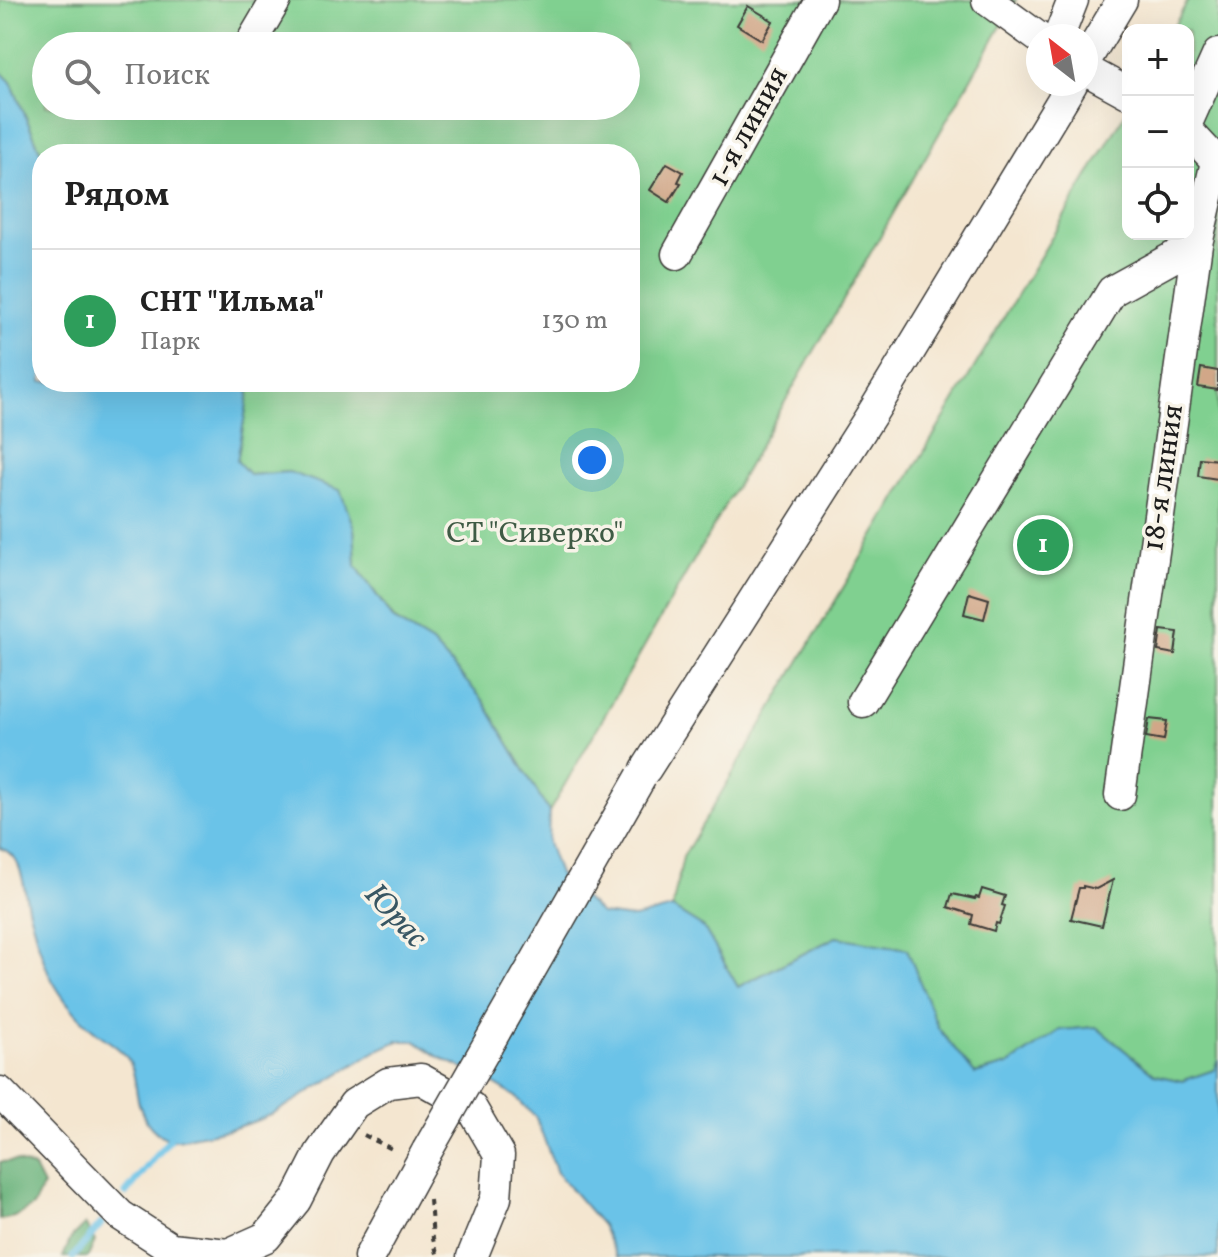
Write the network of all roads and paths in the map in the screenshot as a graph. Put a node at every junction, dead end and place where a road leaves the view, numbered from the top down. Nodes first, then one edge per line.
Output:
1 (276, 0) edge
2 (820, 0) edge
3 (987, 0) edge
4 (1073, 0) edge
5 (1122, 0) edge
6 (1064, 24) edge
7 (1026, 28) edge
8 (257, 32) edge
9 (1098, 40) edge
10 (1218, 54) edge
11 (1098, 77) edge
12 (1122, 90) edge
13 (1065, 96) edge
14 (1194, 108) edge
15 (1194, 138) edge
16 (1217, 163) edge
17 (1197, 244) junction
18 (677, 254) dead end
19 (863, 702) dead end
20 (1120, 795) dead end
21 (0, 1092) edge
22 (364, 1135) dead end
23 (417, 1154) junction
24 (369, 1257) edge
25 (472, 1257) edge

1 - 8 street
2 - 18 street, 1-я линия
3 - 7 street
4 - 6 street
5 - 9 street
10 - 14 street
11 - 12 street
13 - 23 street, bridge
15 - 16 street
16 - 17 street, 18-я линия
17 - 19 street
17 - 20 street, 18-я линия
21 - 25 street
22 - 23 path
23 - 24 street

